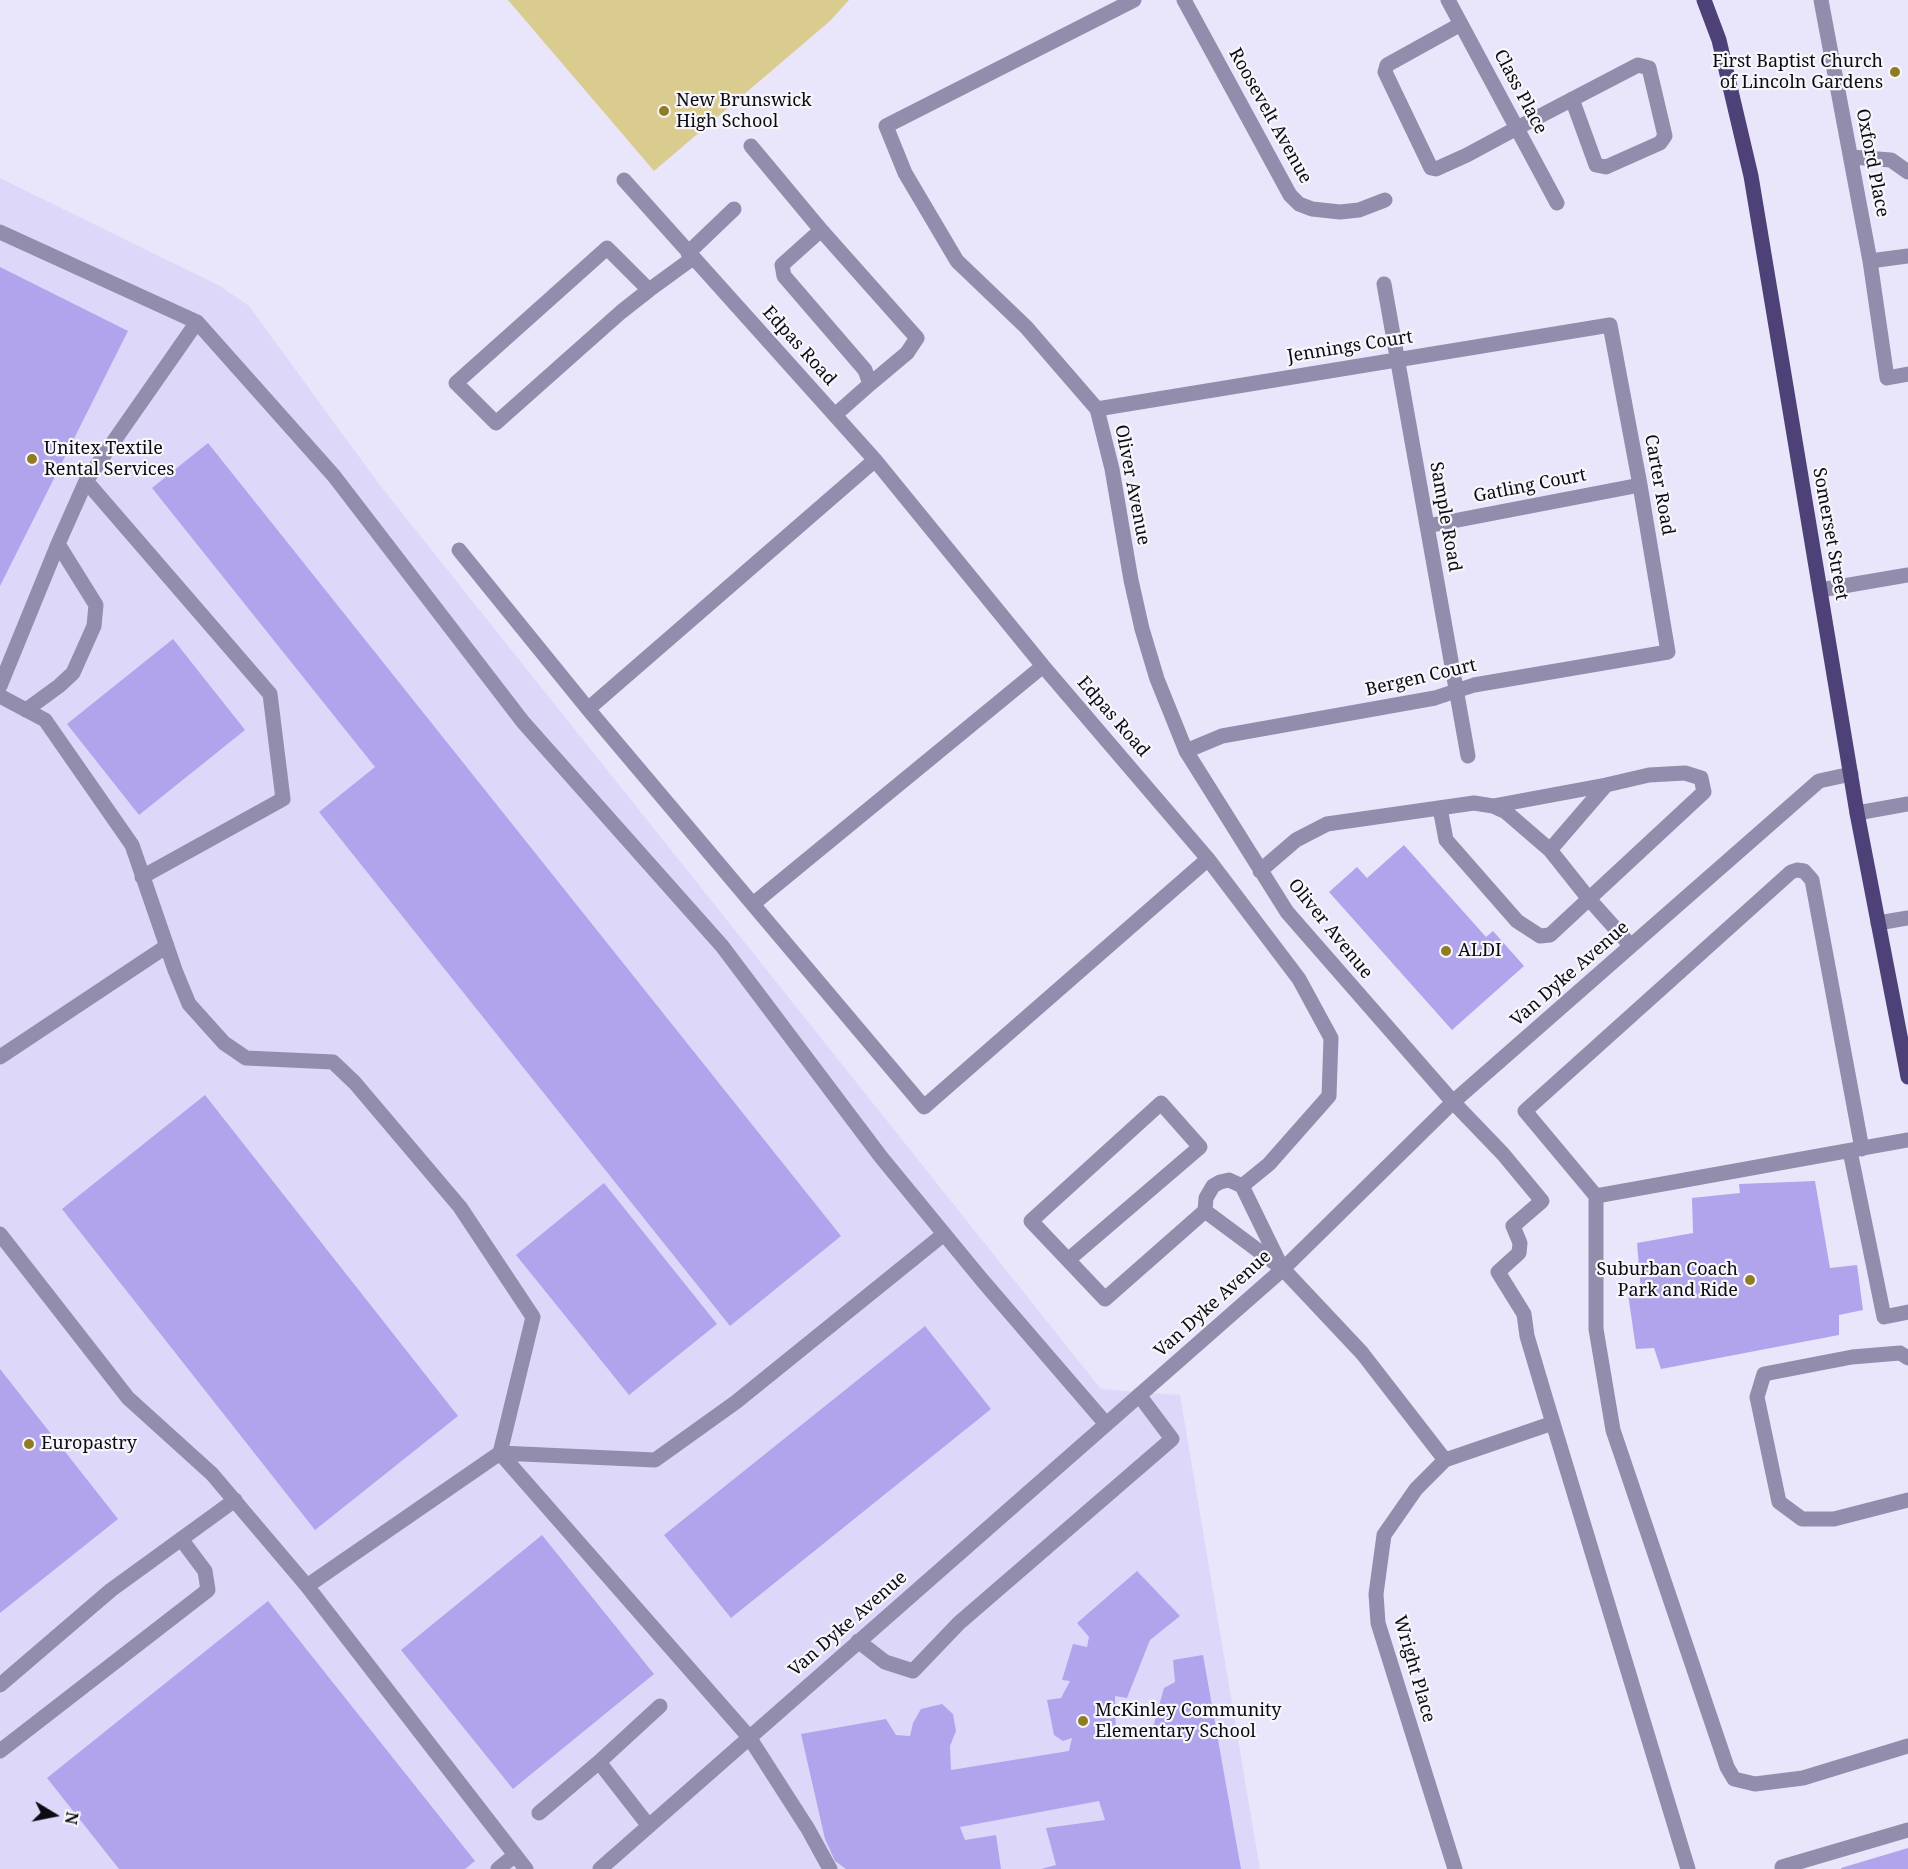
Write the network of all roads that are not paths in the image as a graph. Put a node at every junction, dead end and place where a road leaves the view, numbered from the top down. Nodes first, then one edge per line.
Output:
1 (1134, 0) edge
2 (1184, 0) edge
3 (1448, 0) edge
4 (1704, 0) edge
5 (1821, 0) edge
6 (1461, 24) junction
7 (1572, 99) junction
8 (1517, 128) junction
9 (751, 146) dead end
10 (1851, 157) junction
11 (1908, 172) edge
12 (624, 180) dead end
13 (1385, 200) dead end
14 (1557, 203) dead end
15 (734, 209) dead end
16 (821, 230) junction
17 (0, 232) edge
18 (690, 255) junction
19 (1908, 256) edge
20 (1870, 261) junction
21 (1384, 284) dead end
22 (649, 290) junction
23 (197, 322) junction
24 (1610, 325) joint
25 (1398, 358) junction
26 (1908, 374) edge
27 (870, 384) junction
28 (1097, 409) junction
29 (835, 415) junction
30 (875, 460) junction
31 (86, 481) junction
32 (1640, 485) junction
33 (1427, 526) junction
34 (58, 544) junction
35 (459, 550) dead end
36 (1908, 574) edge
37 (1820, 590) junction
38 (1668, 652) joint
39 (1043, 666) junction
40 (0, 686) edge
41 (1456, 690) junction
42 (0, 696) edge
43 (26, 710) junction
44 (588, 710) junction
45 (1186, 751) junction
46 (1468, 756) dead end
47 (1851, 774) junction
48 (1606, 785) junction
49 (1908, 804) edge
50 (1493, 806) junction
51 (1440, 808) junction
52 (1857, 813) junction
53 (1550, 850) junction
54 (1208, 860) junction
55 (1260, 871) junction
56 (142, 877) junction
57 (1589, 899) junction
58 (753, 904) junction
59 (1908, 918) edge
60 (1878, 923) junction
61 (167, 946) junction
62 (1631, 946) junction
63 (1904, 1031) edge
64 (0, 1057) edge
65 (1908, 1077) edge
66 (1453, 1102) junction
67 (1908, 1140) edge
68 (1856, 1150) junction
69 (1242, 1186) junction
70 (1596, 1196) junction
71 (1205, 1211) junction
72 (0, 1234) edge
73 (944, 1234) junction
74 (1068, 1260) junction
75 (1283, 1269) junction
76 (1908, 1312) edge
77 (1908, 1358) edge
78 (1139, 1395) junction
79 (1553, 1423) junction
80 (1106, 1425) junction
81 (501, 1453) junction
82 (1445, 1460) junction
83 (235, 1500) junction
84 (1908, 1500) edge
85 (181, 1539) junction
86 (307, 1586) junction
87 (858, 1641) junction
88 (0, 1684) edge
89 (660, 1706) dead end
90 (749, 1737) junction
91 (1908, 1746) edge
92 (0, 1751) edge
93 (599, 1762) junction
94 (539, 1813) dead end
95 (648, 1825) junction
96 (1908, 1830) edge
97 (515, 1855) junction
98 (606, 1867) edge
99 (1782, 1867) dead end
100 (498, 1869) edge
101 (526, 1869) edge
102 (830, 1869) edge
103 (1455, 1869) edge
104 (1688, 1869) edge

1 - 28 street, Oliver Avenue
2 - 13 street, Roosevelt Avenue
3 - 6 street, Class Place
4 - 37 main road, Somerset Street
5 - 10 street, Oxford Place
6 - 8 street, Class Place
6 - 8 street
7 - 7 street
7 - 8 street
8 - 14 street, Class Place
9 - 16 street
10 - 11 street
10 - 20 street, Oxford Place
12 - 18 street, Edpas Road
15 - 18 street
16 - 27 street
16 - 27 street
17 - 23 street
18 - 22 street
18 - 29 street, Edpas Road
19 - 20 street
20 - 26 street, Oxford Place
21 - 25 street, Sample Road
22 - 22 street
23 - 31 street
23 - 73 street
24 - 25 street, Jennings Court
24 - 32 street, Carter Road
25 - 28 street, Jennings Court
25 - 33 street, Sample Road
27 - 29 street
28 - 45 street, Oliver Avenue
29 - 30 street, Edpas Road
30 - 39 street, Edpas Road
30 - 44 street
31 - 34 street
31 - 56 street
32 - 33 street, Gatling Court
32 - 38 street, Carter Road
33 - 41 street, Sample Road
34 - 40 street
34 - 43 street
35 - 44 street
36 - 37 street
37 - 47 main road, Somerset Street
38 - 41 street, Bergen Court
39 - 54 street, Edpas Road
39 - 58 street
41 - 45 street, Bergen Court
41 - 46 street, Sample Road
42 - 43 street
43 - 56 street
44 - 58 street
45 - 55 street, Oliver Avenue
47 - 52 main road, Somerset Street
47 - 62 street, Van Dyke Avenue
48 - 50 street
48 - 53 street
48 - 57 street
49 - 52 street
50 - 51 street
50 - 53 street
51 - 55 street
51 - 57 street
52 - 60 main road, Somerset Street
53 - 57 street
54 - 58 street
54 - 69 street, Edpas Road
55 - 66 street, Oliver Avenue
56 - 61 street
57 - 62 street
59 - 60 street
60 - 63 main road, Somerset Street
61 - 64 street
61 - 81 street
62 - 66 street, Van Dyke Avenue
63 - 65 main road, Somerset Street
66 - 75 street, Van Dyke Avenue
66 - 79 street, Oliver Avenue
67 - 68 street
68 - 70 street
68 - 70 street
68 - 76 street
69 - 71 street
69 - 75 street
70 - 91 street
71 - 74 street
71 - 75 street
72 - 83 street
73 - 80 street
73 - 81 street
74 - 74 street
75 - 78 street, Van Dyke Avenue
75 - 82 street
77 - 84 street
78 - 80 street, Van Dyke Avenue
78 - 87 street
79 - 82 street, Wright Place
79 - 104 street
80 - 87 street, Van Dyke Avenue
81 - 86 street
81 - 90 street
82 - 103 street, Wright Place
83 - 85 street
83 - 86 street
85 - 88 street
85 - 92 street
86 - 97 street
87 - 90 street, Van Dyke Avenue
89 - 93 street
90 - 95 street, Van Dyke Avenue
90 - 102 street
93 - 94 street
93 - 95 street
95 - 98 street, Van Dyke Avenue
96 - 99 street
97 - 100 street
97 - 101 street

